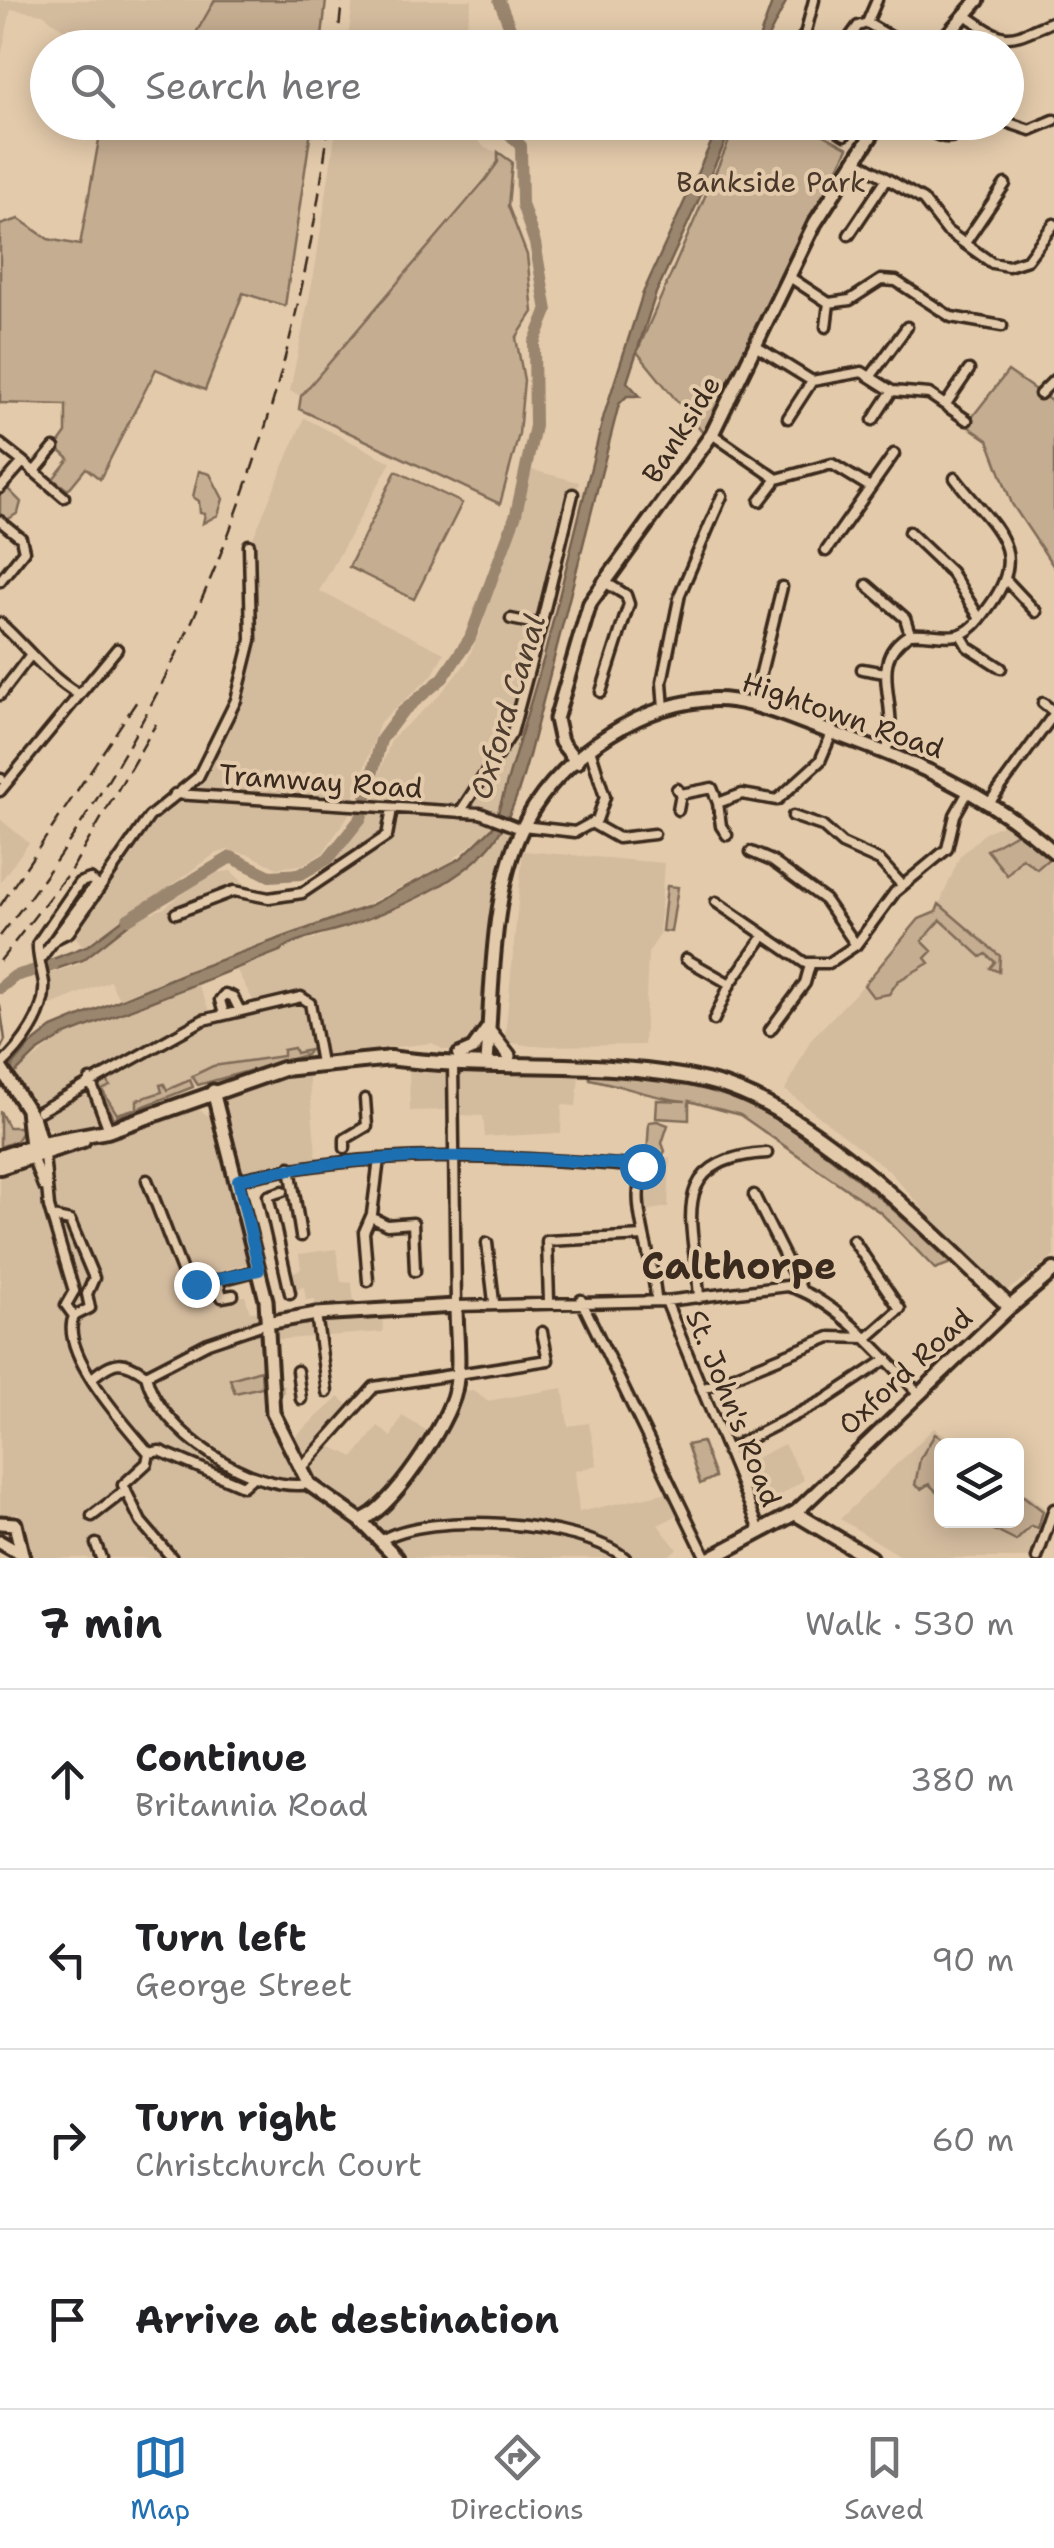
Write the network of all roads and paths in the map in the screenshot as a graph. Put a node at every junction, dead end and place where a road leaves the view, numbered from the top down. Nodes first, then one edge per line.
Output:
1 (814, 0) edge
2 (878, 0) edge
3 (978, 0) edge
4 (964, 14) junction
5 (1054, 20) edge
6 (865, 23) junction
7 (806, 30) edge
8 (859, 30) edge
9 (878, 30) edge
10 (951, 30) edge
11 (987, 30) edge
12 (1024, 35) edge
13 (1054, 120) edge
14 (1024, 128) edge
15 (868, 140) edge
16 (855, 160) junction
17 (886, 180) junction
18 (1006, 184) dead end
19 (1054, 224) edge
20 (849, 235) dead end
21 (964, 243) junction
22 (788, 276) junction
23 (830, 303) junction
24 (826, 326) dead end
25 (1002, 326) dead end
26 (907, 327) dead end
27 (756, 347) junction
28 (969, 370) dead end
29 (871, 376) junction
30 (1054, 380) edge
31 (812, 382) junction
32 (892, 391) junction
33 (1040, 394) dead end
34 (946, 404) junction
35 (788, 418) dead end
36 (873, 420) dead end
37 (968, 420) dead end
38 (712, 434) junction
39 (0, 444) edge
40 (54, 448) dead end
41 (894, 454) dead end
42 (23, 462) junction
43 (34, 472) junction
44 (955, 478) dead end
45 (777, 479) junction
46 (870, 487) junction
47 (0, 488) edge
48 (573, 494) dead end
49 (722, 496) dead end
50 (64, 497) dead end
51 (760, 501) dead end
52 (0, 521) edge
53 (909, 532) dead end
54 (249, 545) dead end
55 (826, 552) dead end
56 (1011, 564) junction
57 (1024, 564) dead end
58 (1006, 580) junction
59 (0, 581) edge
60 (603, 581) junction
61 (867, 586) dead end
62 (782, 587) dead end
63 (1036, 612) dead end
64 (511, 619) dead end
65 (980, 619) junction
66 (0, 623) edge
67 (541, 626) junction
68 (910, 634) junction
69 (960, 635) junction
70 (118, 648) dead end
71 (30, 657) junction
72 (862, 668) dead end
73 (1001, 668) dead end
74 (885, 673) junction
75 (601, 692) dead end
76 (78, 694) junction
77 (0, 695) edge
78 (1044, 704) dead end
79 (753, 705) junction
80 (664, 710) junction
81 (1054, 713) edge
82 (832, 733) junction
83 (590, 749) junction
84 (886, 752) junction
85 (576, 762) junction
86 (969, 790) junction
87 (0, 791) edge
88 (174, 794) junction
89 (990, 802) junction
90 (718, 803) junction
91 (392, 809) junction
92 (678, 810) dead end
93 (460, 812) junction
94 (797, 821) dead end
95 (593, 824) junction
96 (522, 828) junction
97 (654, 834) dead end
98 (727, 835) dead end
99 (751, 852) dead end
100 (1054, 852) edge
101 (902, 885) junction
102 (723, 902) dead end
103 (176, 913) dead end
104 (764, 936) junction
105 (53, 940) junction
106 (856, 946) junction
107 (40, 959) junction
108 (686, 959) dead end
109 (810, 965) junction
110 (730, 984) junction
111 (240, 1011) junction
112 (224, 1014) junction
113 (714, 1020) dead end
114 (490, 1022) junction
115 (770, 1030) dead end
116 (509, 1056) junction
117 (456, 1059) junction
118 (488, 1060) junction
119 (324, 1062) junction
120 (524, 1062) junction
121 (4, 1072) edge
122 (90, 1080) junction
123 (214, 1091) junction
124 (366, 1099) dead end
125 (33, 1111) junction
126 (102, 1132) junction
127 (753, 1142) dead end
128 (344, 1148) dead end
129 (37, 1151) junction
130 (648, 1154) dead end
131 (0, 1157) edge
132 (379, 1158) junction
133 (454, 1158) junction
134 (642, 1166) junction
135 (0, 1167) edge
136 (290, 1168) junction
137 (148, 1180) dead end
138 (238, 1180) junction
139 (283, 1191) dead end
140 (754, 1202) dead end
141 (52, 1217) junction
142 (371, 1217) junction
143 (278, 1232) junction
144 (644, 1236) junction
145 (535, 1240) dead end
146 (852, 1240) dead end
147 (547, 1241) junction
148 (487, 1243) dead end
149 (259, 1270) junction
150 (415, 1271) dead end
151 (1052, 1276) edge
152 (218, 1280) junction
153 (368, 1281) dead end
154 (800, 1290) junction
155 (74, 1291) junction
156 (88, 1294) junction
157 (290, 1294) dead end
158 (233, 1295) dead end
159 (698, 1298) junction
160 (266, 1300) junction
161 (548, 1300) junction
162 (581, 1300) junction
163 (661, 1300) junction
164 (494, 1302) junction
165 (456, 1306) junction
166 (1010, 1307) junction
167 (316, 1314) junction
168 (74, 1316) junction
169 (298, 1317) junction
170 (267, 1323) junction
171 (542, 1332) dead end
172 (867, 1338) junction
173 (886, 1359) junction
174 (547, 1360) junction
175 (297, 1371) dead end
176 (554, 1372) dead end
177 (146, 1375) junction
178 (457, 1377) junction
179 (92, 1378) junction
180 (298, 1387) junction
181 (286, 1389) tunnel mouth
182 (702, 1389) junction
183 (327, 1392) dead end
184 (918, 1392) junction
185 (301, 1399) dead end
186 (728, 1450) junction
187 (149, 1452) junction
188 (300, 1470) junction
189 (253, 1477) junction
190 (309, 1484) junction
191 (124, 1488) junction
192 (381, 1508) junction
193 (1054, 1509) edge
194 (795, 1513) junction
195 (92, 1516) dead end
196 (360, 1520) junction
197 (0, 1522) edge
198 (762, 1533) junction
199 (378, 1539) junction
200 (6, 1542) edge
201 (96, 1544) dead end
202 (23, 1557) edge
203 (866, 1557) edge
204 (101, 1558) edge
205 (172, 1558) edge
206 (397, 1558) edge
207 (625, 1558) edge
208 (708, 1558) edge
209 (1036, 1558) edge

1 - 7 street
2 - 6 street
3 - 4 street
4 - 10 street
4 - 11 street
5 - 12 street
6 - 8 street
6 - 9 street
13 - 14 street
15 - 16 street, Bankside
16 - 17 street
16 - 22 street, Bankside
17 - 20 street
17 - 21 street
18 - 21 street
19 - 21 street
22 - 23 street
22 - 27 street, Bankside
23 - 24 street
23 - 25 street
26 - 29 street
27 - 31 street
27 - 38 street, Bankside
28 - 34 street
29 - 31 street
29 - 32 street
30 - 33 street
31 - 35 street
32 - 34 street
32 - 36 street
34 - 37 street
38 - 45 street
38 - 60 street, Bankside
39 - 42 street
40 - 43 street
41 - 46 street
42 - 43 street
42 - 47 street
43 - 50 street
44 - 56 street
45 - 46 street
45 - 51 street
46 - 55 street
48 - 67 street
49 - 80 street
52 - 59 street
53 - 65 street
54 - 88 street
56 - 57 street
56 - 58 street
58 - 63 street
58 - 65 street
60 - 75 street
60 - 85 street, Bankside
61 - 68 street
62 - 79 street
64 - 67 street
65 - 69 street
66 - 71 street
67 - 93 street
68 - 69 street
68 - 74 street
69 - 73 street
70 - 76 street
71 - 76 street
71 - 77 street
72 - 74 street
74 - 84 street
76 - 87 street
78 - 81 street
79 - 80 street, Hightown Road
79 - 82 street, Hightown Road
80 - 83 street, Hightown Road
81 - 89 street
82 - 84 street, Hightown Road
82 - 90 street
83 - 85 street, Hightown Road
83 - 95 street
84 - 86 street, Hightown Road
85 - 96 street, Hightown Road
86 - 89 street, Hightown Road
86 - 101 street
88 - 91 street, Tramway Road
88 - 105 street
89 - 100 street, Hightown Road
90 - 92 street
90 - 98 street
91 - 93 street, Tramway Road
91 - 103 street
93 - 96 street, Tramway Road
94 - 101 street
95 - 96 street, Tramway Road
95 - 97 street, Tramway Road
96 - 114 street
99 - 106 street
101 - 106 street
102 - 104 street
104 - 109 street
104 - 110 street
105 - 107 street
105 - 107 street
106 - 109 street
107 - 121 street
108 - 110 street
109 - 115 street
110 - 113 street
111 - 112 street
111 - 112 street
111 - 119 street
112 - 122 street
114 - 116 street
114 - 117 street
114 - 118 street
116 - 118 main road
116 - 120 main road
117 - 118 main road
117 - 119 main road
117 - 133 street
118 - 120 main road
119 - 123 main road
120 - 166 main road
121 - 125 street
122 - 125 street
122 - 126 street
123 - 126 main road
123 - 138 street
124 - 128 street
125 - 129 street
126 - 129 main road
127 - 159 street
129 - 131 main road
129 - 135 main road
129 - 141 street
130 - 134 street
132 - 133 street
132 - 136 street
132 - 142 street
133 - 134 street
133 - 165 street
134 - 144 street, St. John's Road
136 - 138 street
136 - 143 street
137 - 152 street
138 - 149 street
139 - 143 street
140 - 154 street
141 - 155 street
141 - 156 street
142 - 150 street
142 - 153 street
143 - 157 street
144 - 147 street
144 - 163 street, St. John's Road
145 - 147 street
146 - 172 street
147 - 161 street
148 - 164 street
149 - 152 street
149 - 160 street
151 - 166 main road, Oxford Road
152 - 158 street
154 - 159 street
154 - 172 street
155 - 156 street
155 - 168 street
156 - 168 street
159 - 163 street
160 - 169 street
160 - 170 street
161 - 162 street
161 - 164 street
162 - 163 street
162 - 208 street
163 - 182 street, St. John's Road
164 - 165 street
165 - 167 street
165 - 178 street
166 - 184 street, Oxford Road
167 - 169 street
167 - 183 street
168 - 179 street
169 - 170 street
170 - 177 street
170 - 188 street
171 - 174 street
172 - 173 street
172 - 182 street
173 - 184 street
173 - 186 street
174 - 176 street
174 - 178 street
175 - 180 street
177 - 179 street
177 - 189 street
178 - 188 street
178 - 192 street
179 - 187 street
180 - 181 street
180 - 185 street
182 - 186 street, St. John's Road
184 - 194 street, Oxford Road
186 - 198 street, St. John's Road
187 - 189 street
187 - 191 street
188 - 190 street
189 - 190 street
190 - 196 street
191 - 195 street
191 - 205 street
192 - 196 street
192 - 199 street
193 - 209 street
194 - 198 main road
194 - 203 main road
196 - 199 street
197 - 200 street
198 - 208 main road
199 - 206 street
199 - 207 street
200 - 202 street
201 - 204 street

